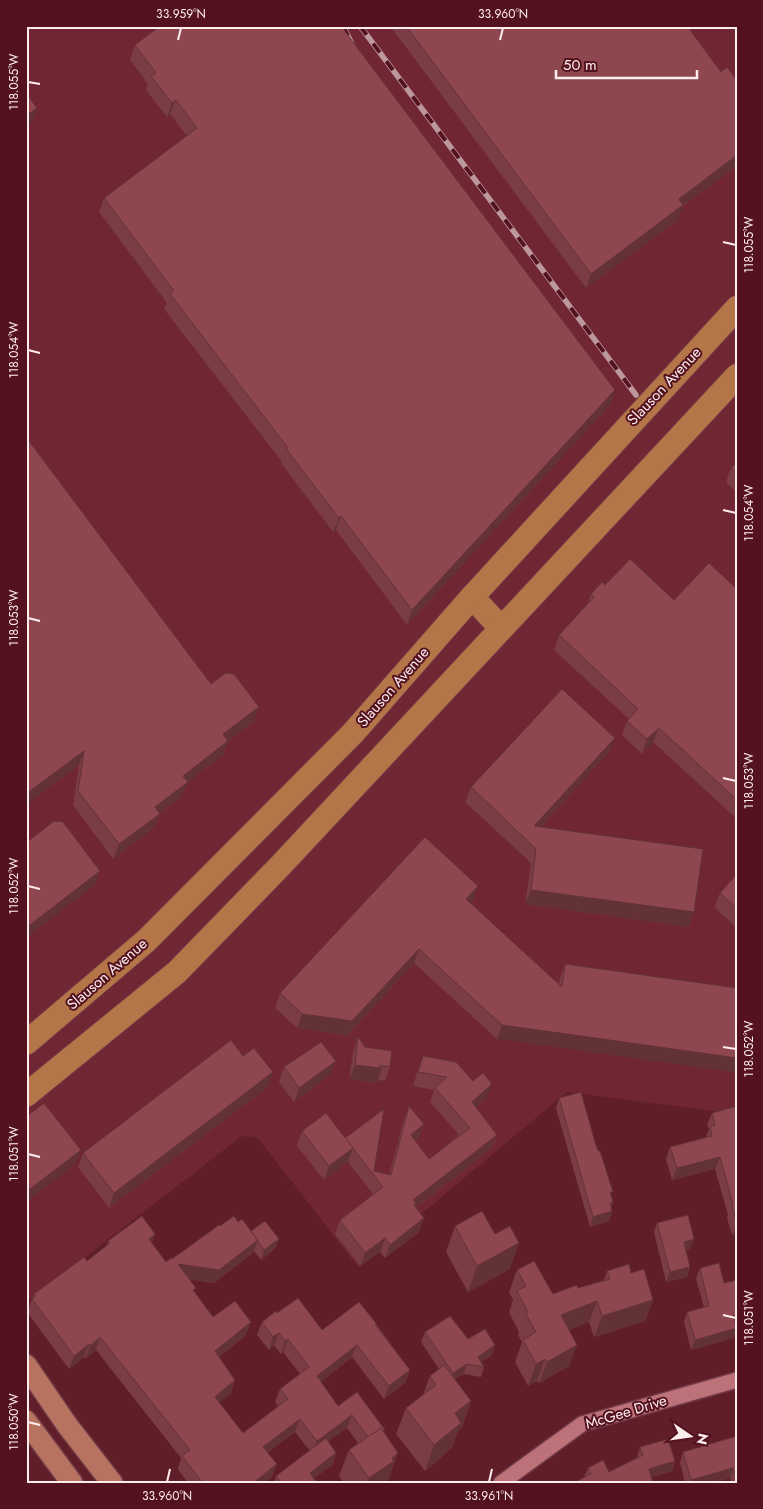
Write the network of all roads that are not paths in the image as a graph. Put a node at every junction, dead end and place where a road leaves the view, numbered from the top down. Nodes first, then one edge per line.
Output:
1 (737, 308) edge
2 (737, 376) edge
3 (472, 597) junction
4 (501, 628) junction
5 (353, 733) junction
6 (376, 764) junction
7 (26, 1043) edge
8 (26, 1095) edge
9 (26, 1365) edge
10 (737, 1380) edge
11 (26, 1421) edge
12 (72, 1483) edge
13 (112, 1483) edge
14 (501, 1483) edge

1 - 3 main road, Slauson Avenue
2 - 4 main road
3 - 4 main road
3 - 5 main road, Slauson Avenue
4 - 6 main road
5 - 6 main road
5 - 7 main road, Slauson Avenue
6 - 8 main road
9 - 13 main road
10 - 14 street, McGee Drive
11 - 12 main road

